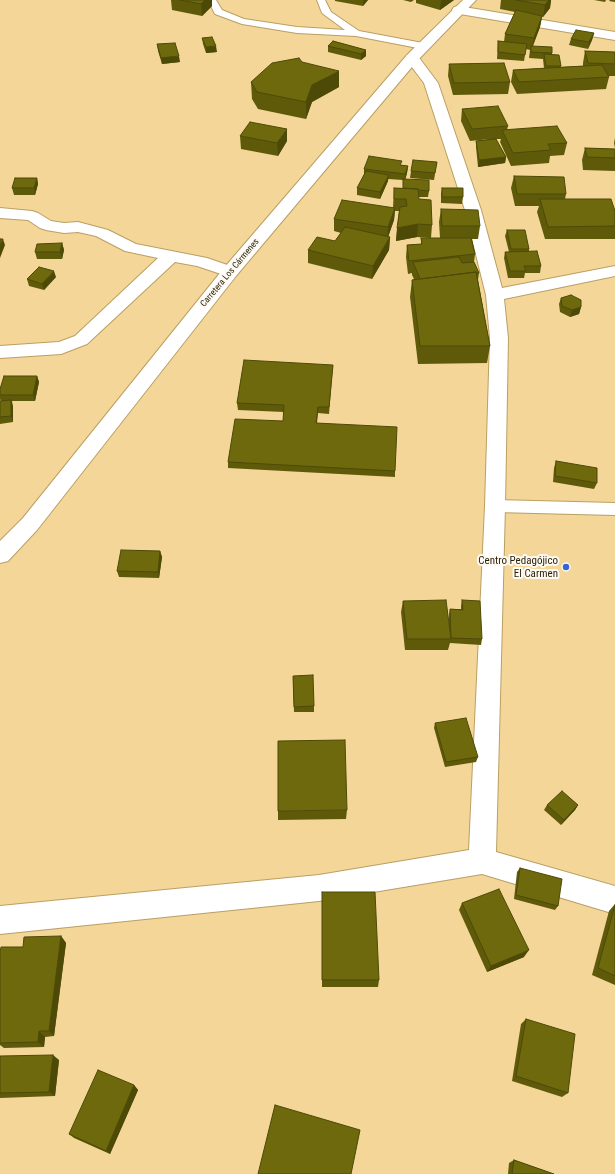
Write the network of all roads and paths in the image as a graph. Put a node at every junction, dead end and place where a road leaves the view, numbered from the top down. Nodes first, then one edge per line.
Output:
1 (212, 0) edge
2 (321, 0) edge
3 (464, 5) edge
4 (356, 33) junction
5 (615, 36) edge
6 (417, 52) junction
7 (0, 213) edge
8 (170, 257) junction
9 (615, 271) edge
10 (230, 272) junction
11 (495, 295) junction
12 (0, 352) edge
13 (495, 506) junction
14 (615, 510) edge
15 (0, 554) edge
16 (482, 861) junction
17 (615, 900) edge
18 (0, 920) edge

1 - 4 lane
2 - 4 lane
3 - 5 street
3 - 6 street, Carretera Los Cármenes
4 - 6 lane
6 - 10 street, Carretera Los Cármenes
6 - 11 street
7 - 8 street
8 - 10 street
8 - 12 street
9 - 11 street
10 - 15 street, Carretera Los Cármenes
11 - 13 street
13 - 14 lane
13 - 16 street
16 - 17 street
16 - 18 street

